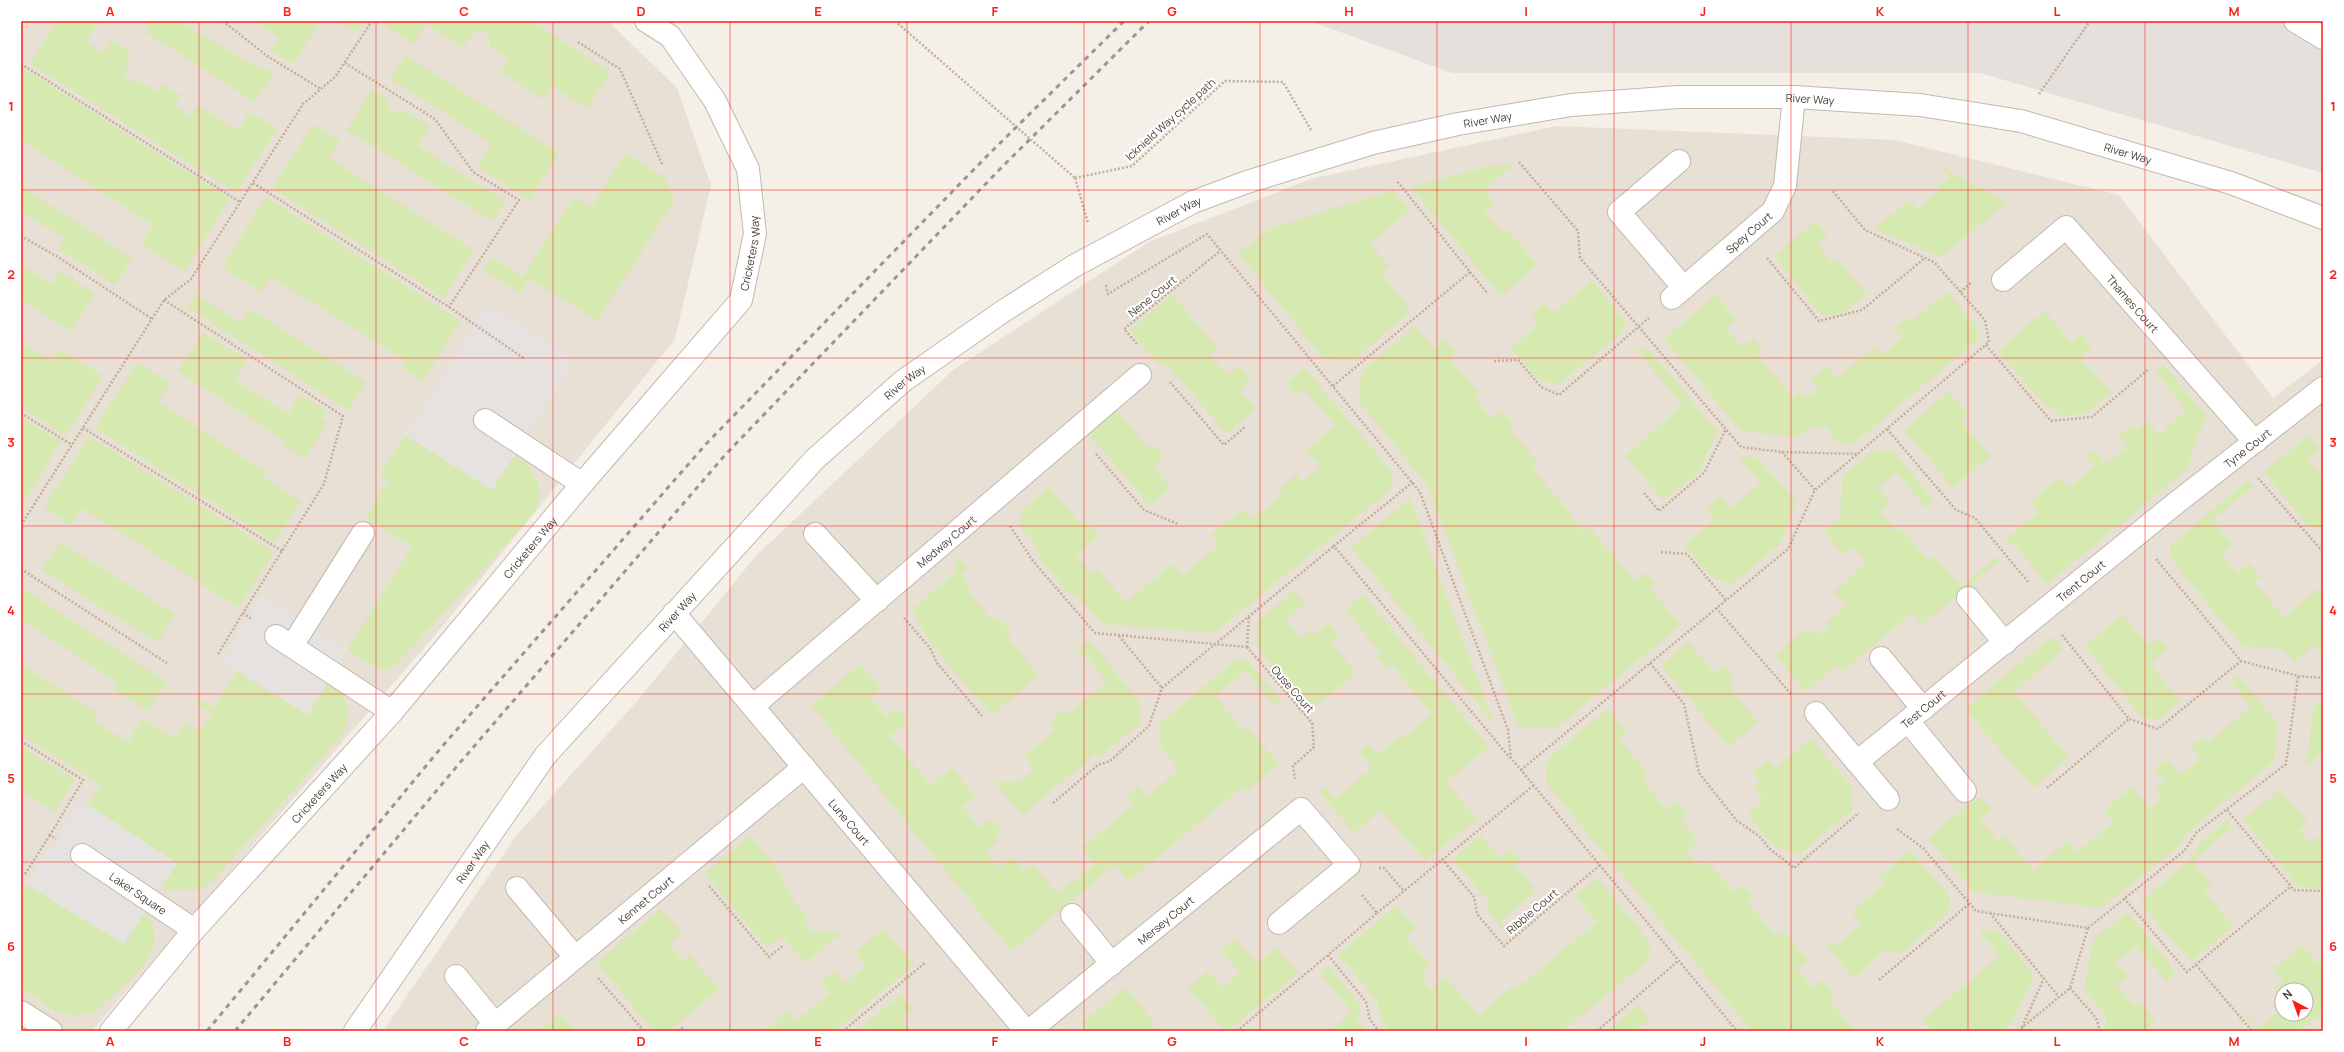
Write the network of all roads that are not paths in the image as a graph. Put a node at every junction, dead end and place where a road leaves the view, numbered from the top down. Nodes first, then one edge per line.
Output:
1 (646, 21) edge
2 (2295, 21) edge
3 (2323, 38) edge
4 (1794, 97) junction
5 (1679, 160) dead end
6 (2323, 218) edge
7 (2003, 280) dead end
8 (1140, 375) road end
9 (2323, 388) edge
10 (485, 420) dead end
11 (2247, 448) junction
12 (582, 484) junction
13 (2171, 507) joint
14 (363, 533) dead end
15 (815, 534) dead end
16 (881, 598) junction
17 (1968, 598) dead end
18 (674, 613) junction
19 (1998, 649) junction
20 (1881, 658) dead end
21 (753, 706) junction
22 (392, 712) junction
23 (1816, 713) road end
24 (1916, 715) junction
25 (1857, 762) junction
26 (804, 767) junction
27 (1966, 791) dead end
28 (1886, 796) road end
29 (82, 855) road end
30 (517, 888) dead end
31 (1072, 915) dead end
32 (1279, 923) dead end
33 (194, 930) junction
34 (577, 956) junction
35 (1112, 964) junction
36 (456, 976) dead end
37 (21, 1012) edge
38 (491, 1028) edge
39 (51, 1031) edge
40 (111, 1031) edge
41 (356, 1031) edge
42 (1026, 1031) edge
43 (1029, 1031) edge

1 - 12 street, Cricketers Way
2 - 3 street
4 - 5 street, Spey Court
4 - 6 street, River Way
4 - 18 street, River Way
7 - 11 street, Thames Court
8 - 16 street, Medway Court
9 - 11 street, Tyne Court
10 - 12 street
11 - 13 street, Tyne Court
12 - 22 street, Cricketers Way
13 - 19 street, Trent Court
14 - 22 street
15 - 16 street
16 - 21 street, Medway Court
17 - 19 street
18 - 21 street, Lune Court
18 - 41 street, River Way
19 - 24 street, Test Court
20 - 24 street
21 - 26 street, Lune Court
22 - 33 street, Cricketers Way
23 - 25 street
24 - 25 street, Test Court
24 - 27 street
25 - 28 street
26 - 34 street, Kennet Court
26 - 42 street, Lune Court
29 - 33 street, Laker Square
30 - 34 street
31 - 35 street
32 - 35 street, Mersey Court
33 - 40 street, Cricketers Way
34 - 38 street, Kennet Court
35 - 43 street, Mersey Court
36 - 38 street
37 - 39 street

